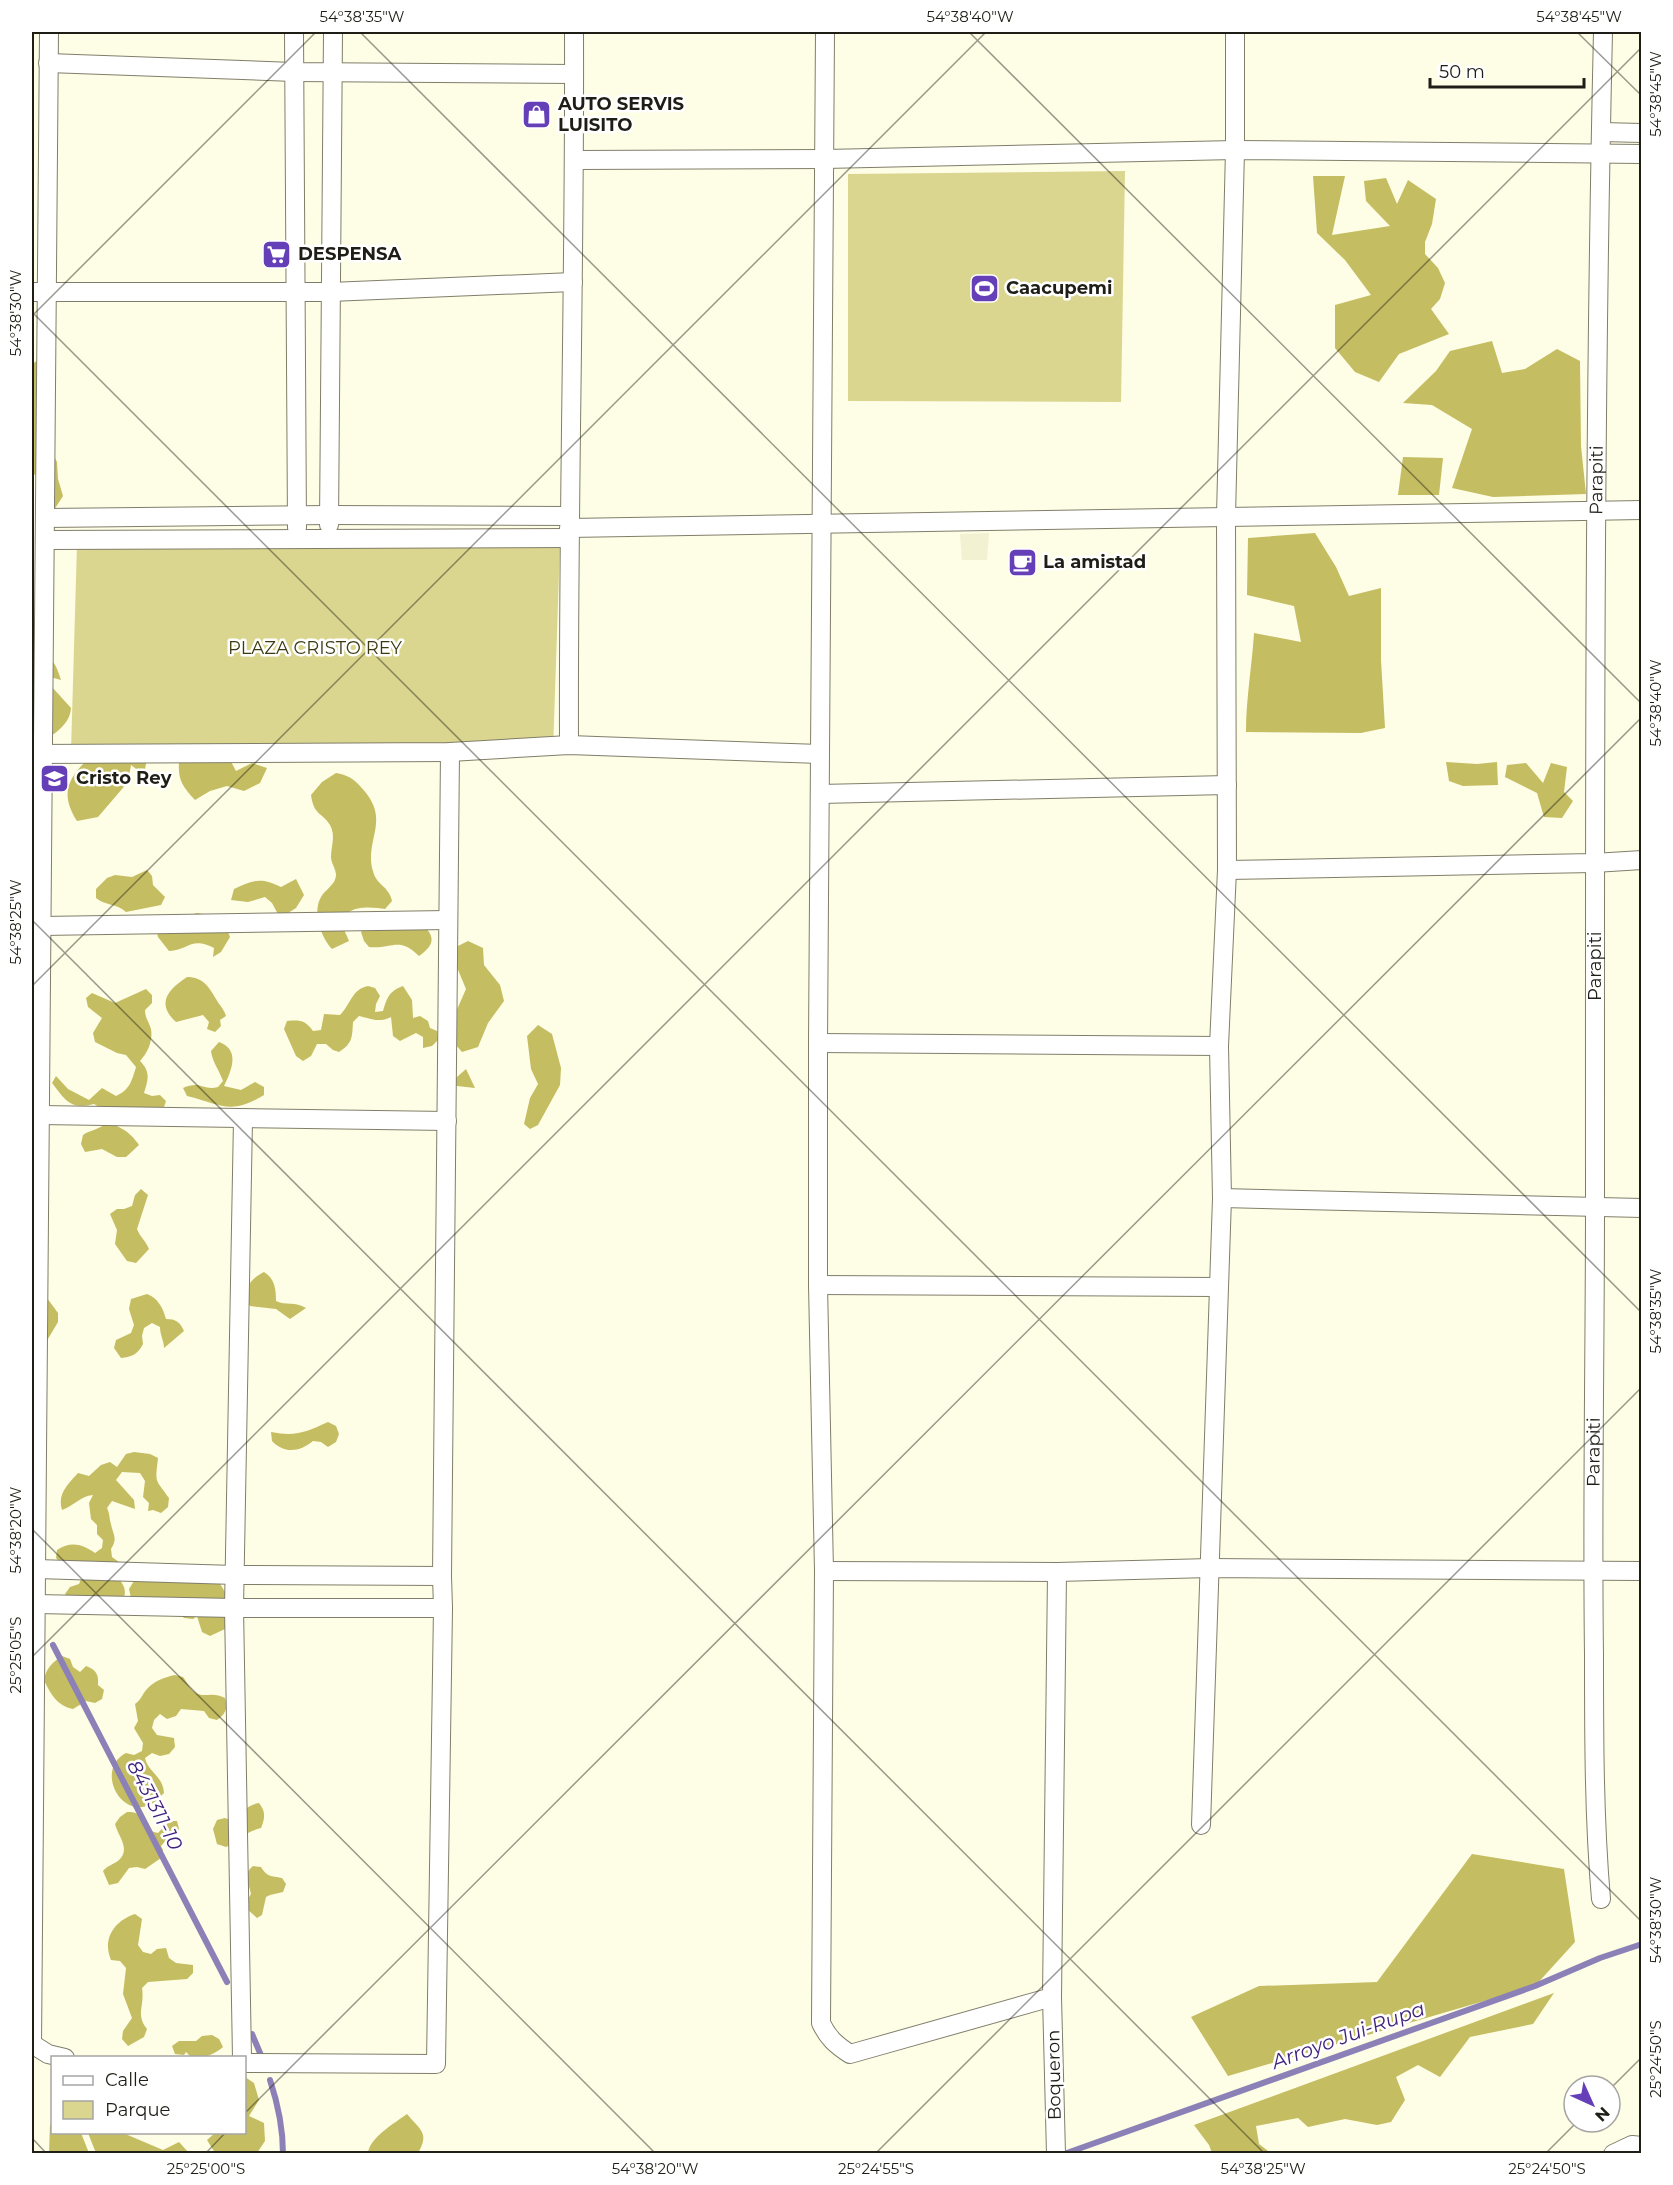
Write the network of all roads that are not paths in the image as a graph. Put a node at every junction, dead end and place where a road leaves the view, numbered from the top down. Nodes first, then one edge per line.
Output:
1 (49, 32) edge
2 (294, 32) edge
3 (333, 32) edge
4 (574, 32) edge
5 (825, 32) edge
6 (1235, 32) edge
7 (1603, 32) edge
8 (48, 63) junction
9 (294, 72) junction
10 (333, 72) junction
11 (574, 74) junction
12 (1601, 132) junction
13 (1641, 133) edge
14 (1235, 150) junction
15 (1601, 154) junction
16 (1641, 154) edge
17 (825, 159) junction
18 (575, 160) junction
19 (573, 282) junction
20 (39, 292) edge
21 (296, 292) junction
22 (330, 292) junction
23 (1641, 510) edge
24 (1596, 511) junction
25 (329, 515) junction
26 (297, 516) junction
27 (1226, 516) junction
28 (45, 518) junction
29 (822, 523) junction
30 (569, 527) junction
31 (297, 539) junction
32 (328, 539) junction
33 (45, 540) junction
34 (569, 745) junction
35 (450, 752) junction
36 (37, 754) edge
37 (820, 754) junction
38 (1227, 785) junction
39 (820, 794) junction
40 (1641, 860) edge
41 (1594, 863) junction
42 (1227, 870) junction
43 (448, 920) junction
44 (41, 926) junction
45 (818, 1043) junction
46 (1219, 1046) junction
47 (40, 1115) junction
48 (243, 1119) junction
49 (447, 1121) junction
50 (1222, 1198) junction
51 (1595, 1207) junction
52 (1641, 1208) edge
53 (818, 1285) junction
54 (1218, 1287) junction
55 (34, 1483) edge
56 (1209, 1568) junction
57 (36, 1569) junction
58 (824, 1571) junction
59 (1593, 1571) junction
60 (1641, 1571) edge
61 (1057, 1572) junction
62 (235, 1575) junction
63 (442, 1576) junction
64 (36, 1604) junction
65 (234, 1608) junction
66 (443, 1608) junction
67 (1201, 1825) dead end
68 (33, 1858) edge
69 (1600, 1899) dead end
70 (1052, 1997) junction
71 (32, 2045) edge
72 (56, 2056) edge
73 (242, 2056) edge
74 (246, 2063) edge
75 (1055, 2145) edge
76 (1641, 2146) edge
77 (1614, 2154) edge

1 - 8 street
2 - 9 street
3 - 10 street
4 - 11 street
5 - 17 street
6 - 14 street
7 - 12 street, Parapiti
8 - 9 street
8 - 20 street
9 - 10 street
9 - 21 street
10 - 11 street
10 - 22 street
11 - 18 street
12 - 13 street
12 - 15 street, Parapiti
14 - 15 street
14 - 17 street
14 - 27 street
15 - 16 street
15 - 24 street, Parapiti
17 - 18 street
17 - 29 street
18 - 19 street
19 - 22 street
19 - 30 street
20 - 21 street
20 - 28 street
21 - 22 street
21 - 26 street
22 - 25 street
23 - 24 street
24 - 27 street
24 - 41 street, Parapiti
25 - 26 street
25 - 30 street
25 - 32 street
26 - 28 street
26 - 31 street
27 - 29 street
27 - 38 street
28 - 33 street
29 - 30 street
29 - 37 street
30 - 32 street
30 - 34 street
31 - 32 street
31 - 33 street
33 - 36 street
34 - 35 street
34 - 37 street
35 - 36 street
35 - 43 street
36 - 44 street
37 - 39 street
38 - 39 street
38 - 42 street
39 - 45 street
40 - 41 street
41 - 42 street
41 - 51 street, Parapiti
42 - 46 street
43 - 44 street
43 - 49 street
44 - 47 street
45 - 46 street
45 - 53 street
46 - 50 street
47 - 48 street
47 - 55 street
48 - 49 street
48 - 62 street
49 - 63 street
50 - 51 street
50 - 54 street
51 - 52 street
51 - 59 street, Parapiti
53 - 54 street
53 - 58 street
54 - 56 street
55 - 57 street
56 - 59 street
56 - 61 street
56 - 67 street
57 - 62 street
57 - 64 street
58 - 61 street
58 - 70 street
59 - 60 street
59 - 69 street, Parapiti
61 - 70 street, Boqueron
62 - 63 street
62 - 65 street
63 - 66 street
64 - 65 street
64 - 68 street
65 - 66 street
65 - 73 street
66 - 74 street
68 - 71 street
70 - 75 street, Boqueron
71 - 72 street
76 - 77 street

